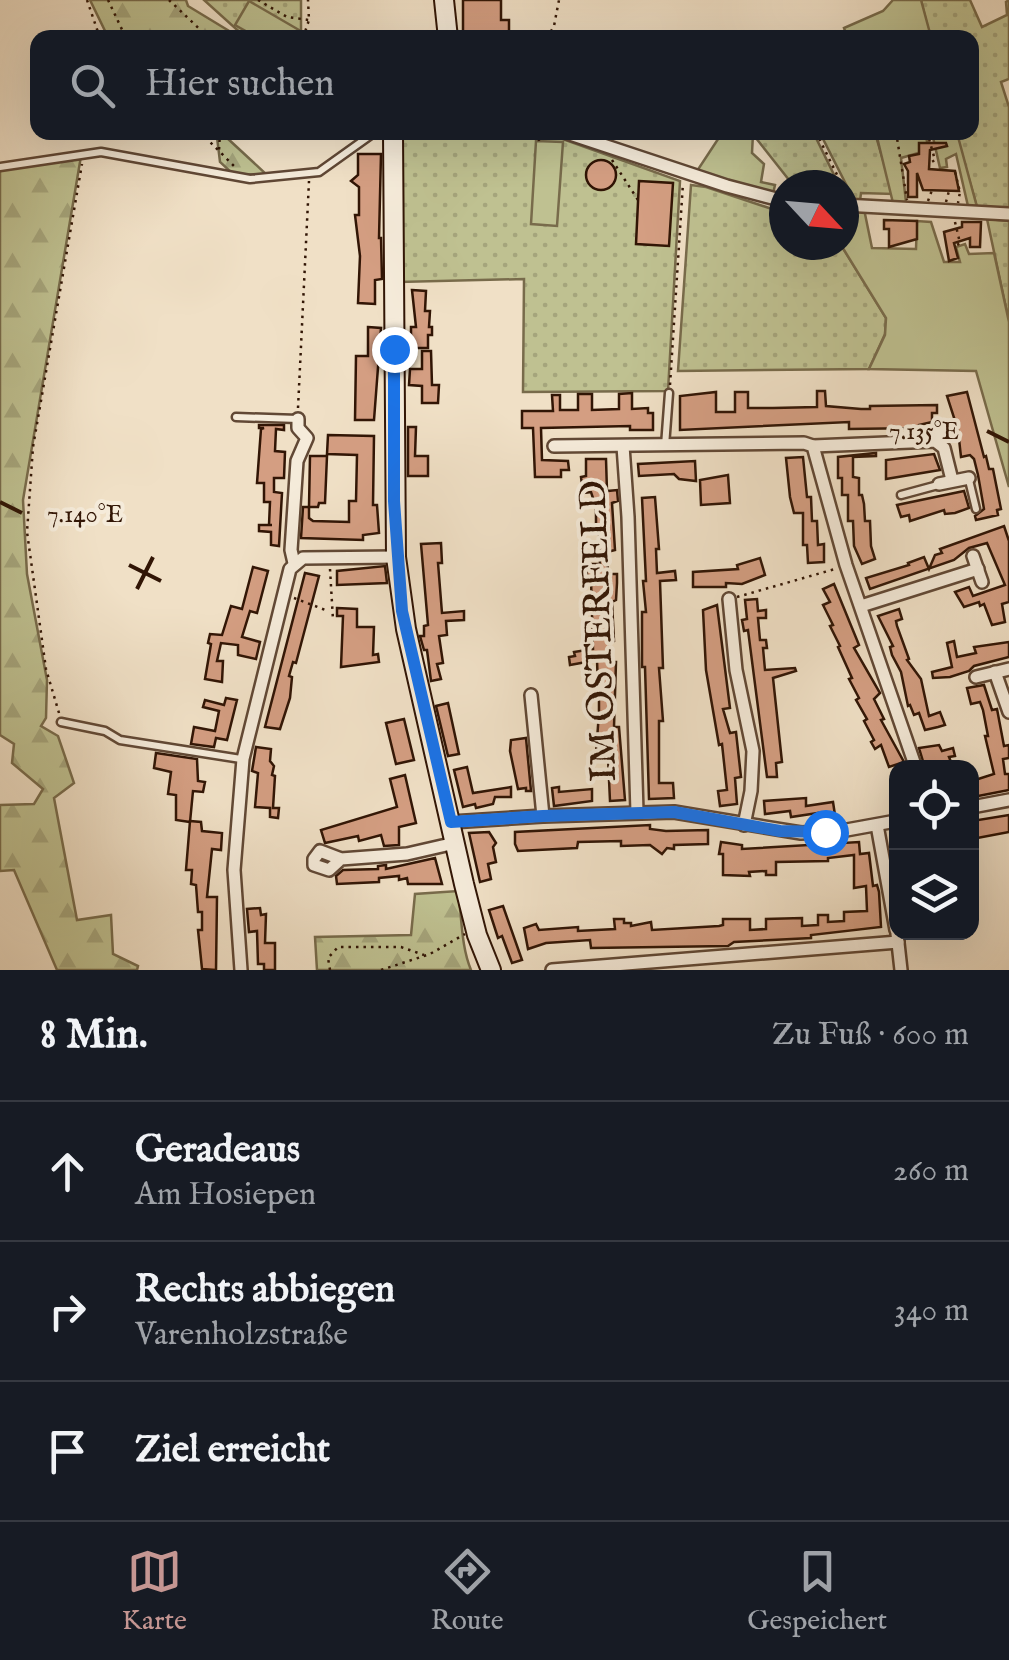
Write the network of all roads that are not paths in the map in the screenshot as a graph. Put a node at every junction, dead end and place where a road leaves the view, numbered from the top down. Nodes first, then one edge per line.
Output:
1 (444, 0) edge
2 (447, 30) edge
3 (364, 140) edge
4 (393, 140) edge
5 (587, 140) edge
6 (0, 166) edge
7 (769, 197) edge
8 (859, 205) edge
9 (1009, 214) edge
10 (669, 393) road end
11 (236, 417) dead end
12 (298, 419) joint
13 (940, 427) dead end
14 (938, 442) junction
15 (554, 446) dead end
16 (622, 446) junction
17 (665, 446) junction
18 (814, 446) junction
19 (968, 478) joint
20 (952, 480) junction
21 (939, 484) joint
22 (901, 495) dead end
23 (976, 509) dead end
24 (396, 557) junction
25 (294, 563) junction
26 (978, 569) dead end
27 (729, 599) road end
28 (861, 606) junction
29 (1009, 669) edge
30 (995, 672) junction
31 (976, 677) dead end
32 (531, 695) dead end
33 (1009, 712) edge
34 (61, 722) road end
35 (242, 759) junction
36 (913, 760) edge
37 (1009, 800) edge
38 (979, 806) edge
39 (638, 812) junction
40 (543, 816) junction
41 (451, 822) junction
42 (889, 823) edge
43 (744, 825) junction
44 (877, 825) junction
45 (455, 842) junction
46 (341, 859) dead end
47 (889, 891) edge
48 (889, 936) edge
49 (898, 940) edge
50 (706, 964) edge
51 (241, 970) edge
52 (491, 970) edge
53 (552, 970) edge
54 (901, 970) edge

1 - 2 street
3 - 6 lane
4 - 24 street
5 - 7 street
8 - 9 street
10 - 17 lane
11 - 12 lane
12 - 25 street
13 - 14 street
14 - 18 street
14 - 20 street
15 - 16 street
16 - 17 street
16 - 39 street, IM OSTERFELD
17 - 18 street
18 - 28 street
19 - 20 street
19 - 23 lane
20 - 21 street
21 - 22 lane
24 - 25 street
24 - 41 street
25 - 35 street
26 - 28 street
27 - 43 street
28 - 36 street
29 - 30 street
30 - 31 street
30 - 33 street
32 - 40 street
34 - 35 lane
35 - 51 street
37 - 38 street
39 - 40 street
39 - 43 street
40 - 41 street
41 - 45 street
42 - 44 street
43 - 44 street
44 - 47 street
45 - 46 street
45 - 52 street
48 - 50 street
49 - 54 street
50 - 53 street

